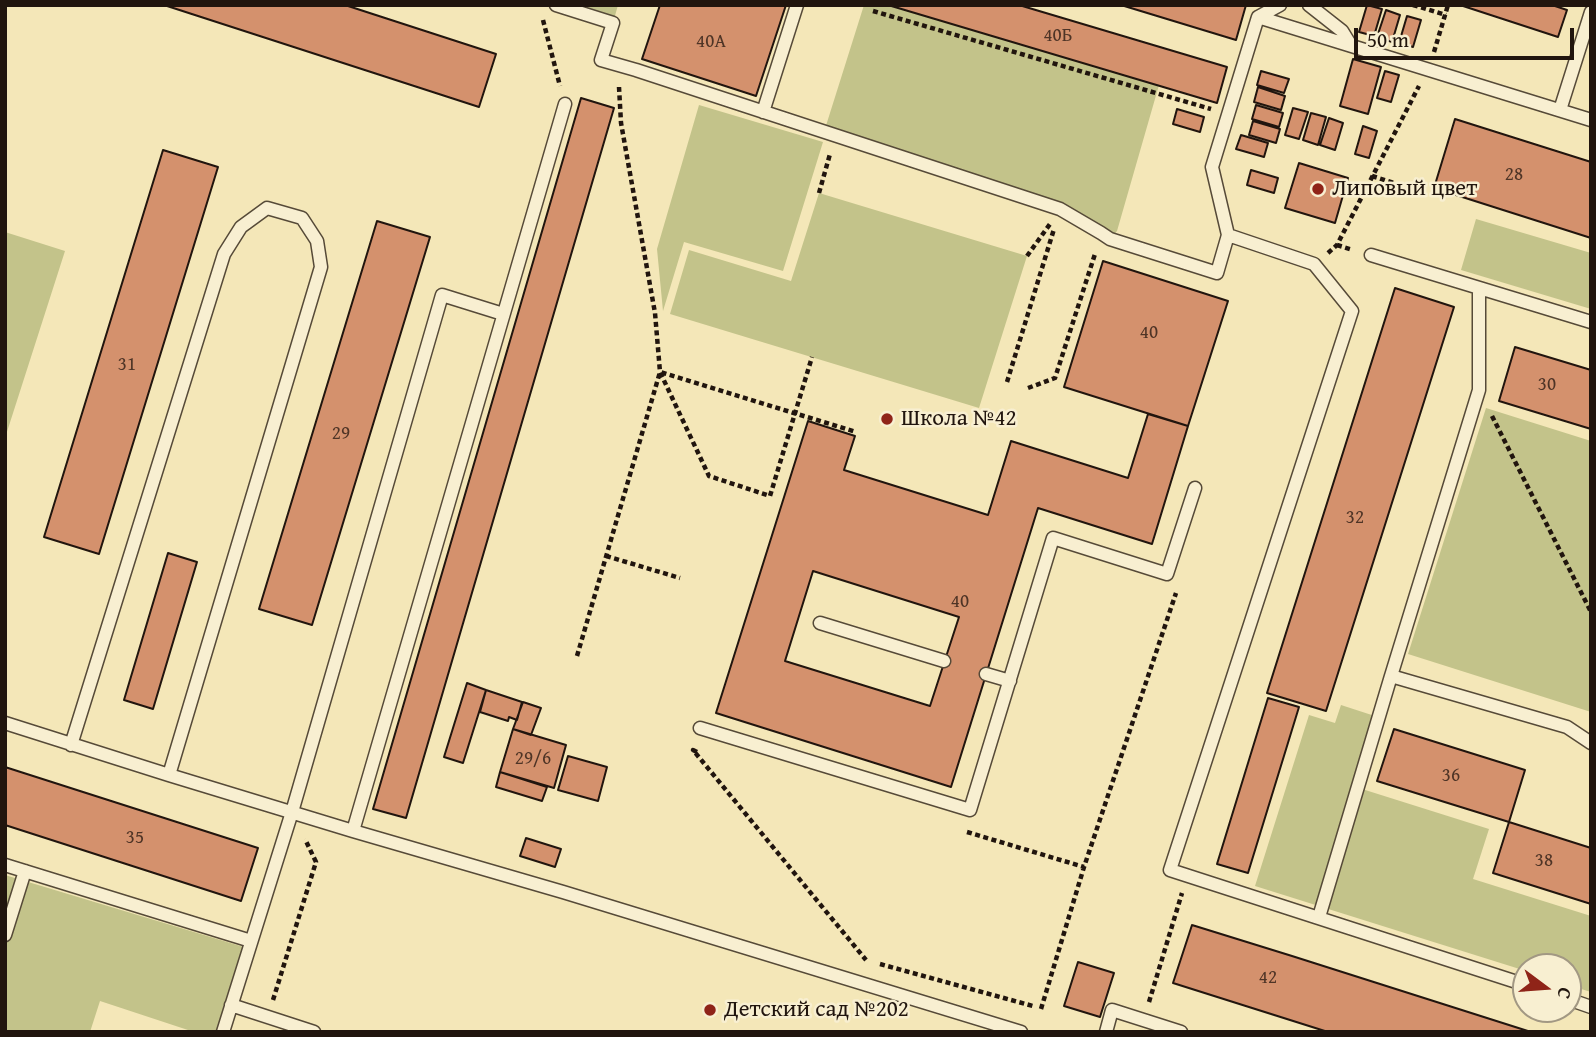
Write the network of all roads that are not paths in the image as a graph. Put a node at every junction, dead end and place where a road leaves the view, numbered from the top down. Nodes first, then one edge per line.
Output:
1 (556, 5) edge
2 (797, 5) edge
3 (1280, 5) edge
4 (1309, 5) edge
5 (1591, 12) edge
6 (1258, 17) junction
7 (1350, 44) junction
8 (565, 104) road end
9 (1560, 110) junction
10 (763, 112) junction
11 (1591, 120) edge
12 (1228, 234) junction
13 (1371, 255) dead end
14 (1479, 289) junction
15 (503, 314) junction
16 (1591, 322) edge
17 (1195, 488) dead end
18 (820, 623) dead end
19 (944, 661) dead end
20 (986, 674) dead end
21 (1391, 676) junction
22 (1010, 681) junction
23 (5, 723) edge
24 (700, 728) dead end
25 (1591, 743) edge
26 (71, 745) junction
27 (169, 775) junction
28 (292, 812) junction
29 (353, 831) junction
30 (5, 865) edge
31 (25, 871) junction
32 (1319, 917) junction
33 (5, 935) edge
34 (251, 941) junction
35 (1512, 980) edge
36 (231, 1005) junction
37 (223, 1032) edge
38 (314, 1032) edge
39 (1021, 1032) edge
40 (1106, 1032) edge
41 (1181, 1032) edge

1 - 10 lane
2 - 10 lane
3 - 6 lane
4 - 7 lane
5 - 9 lane
6 - 7 lane
6 - 12 lane
7 - 9 lane
8 - 15 lane
9 - 11 lane
10 - 12 lane
12 - 32 lane
13 - 14 lane
14 - 16 lane
14 - 21 lane
15 - 28 lane
15 - 29 lane
17 - 22 lane
18 - 19 lane
20 - 22 lane
21 - 25 lane
21 - 32 lane
22 - 24 lane
23 - 26 lane
26 - 27 lane
26 - 27 lane
27 - 28 lane
28 - 29 lane
28 - 34 lane
29 - 39 lane
30 - 31 lane
31 - 33 lane
31 - 34 lane
32 - 35 lane
34 - 36 lane
36 - 37 lane
36 - 38 lane
40 - 41 lane

